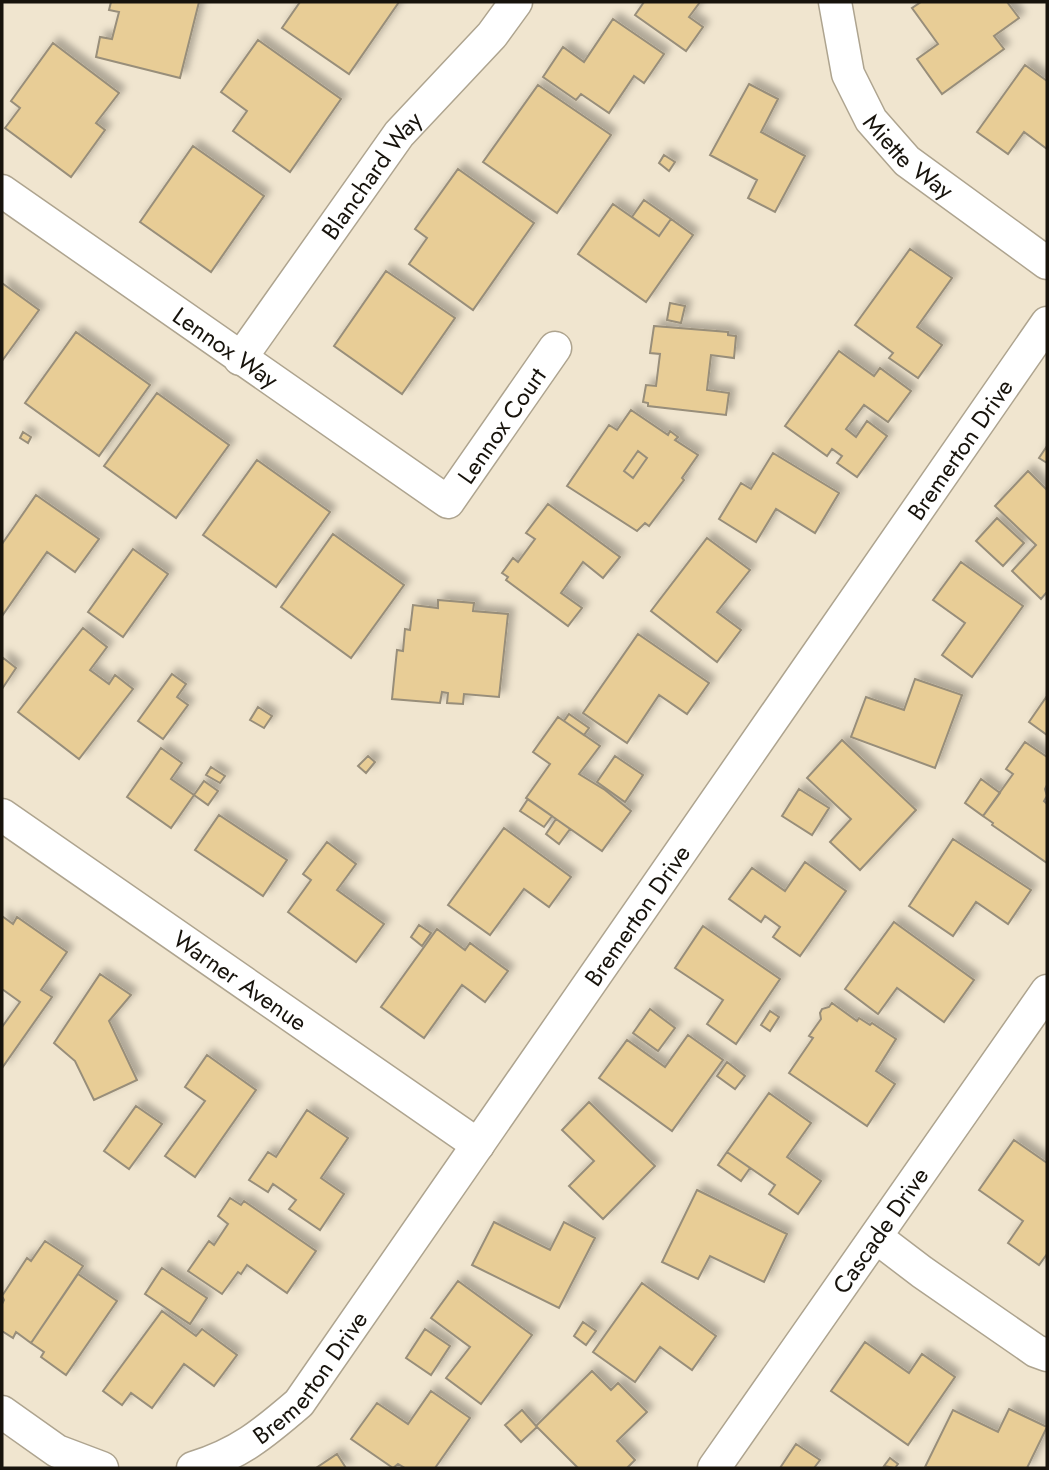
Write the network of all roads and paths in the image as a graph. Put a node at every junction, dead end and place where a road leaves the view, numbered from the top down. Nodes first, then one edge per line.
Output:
1 (516, 2) edge
2 (835, 2) edge
3 (2, 191) edge
4 (1047, 263) edge
5 (1047, 323) edge
6 (555, 348) dead end
7 (240, 359) junction
8 (448, 502) joint
9 (2, 815) edge
10 (1047, 991) edge
11 (478, 1145) junction
12 (876, 1237) junction
13 (1047, 1355) edge
14 (2, 1412) edge
15 (102, 1468) edge
16 (193, 1468) edge
17 (714, 1468) edge

1 - 7 street, Blanchard Way
2 - 4 street, Miette Way
3 - 7 street, Lennox Way
5 - 11 street, Bremerton Drive
6 - 8 street, Lennox Court
7 - 8 street, Lennox Way
9 - 11 street, Warner Avenue
10 - 12 street, Cascade Drive
11 - 16 street, Bremerton Drive
12 - 13 street
12 - 17 street, Cascade Drive
14 - 15 street

